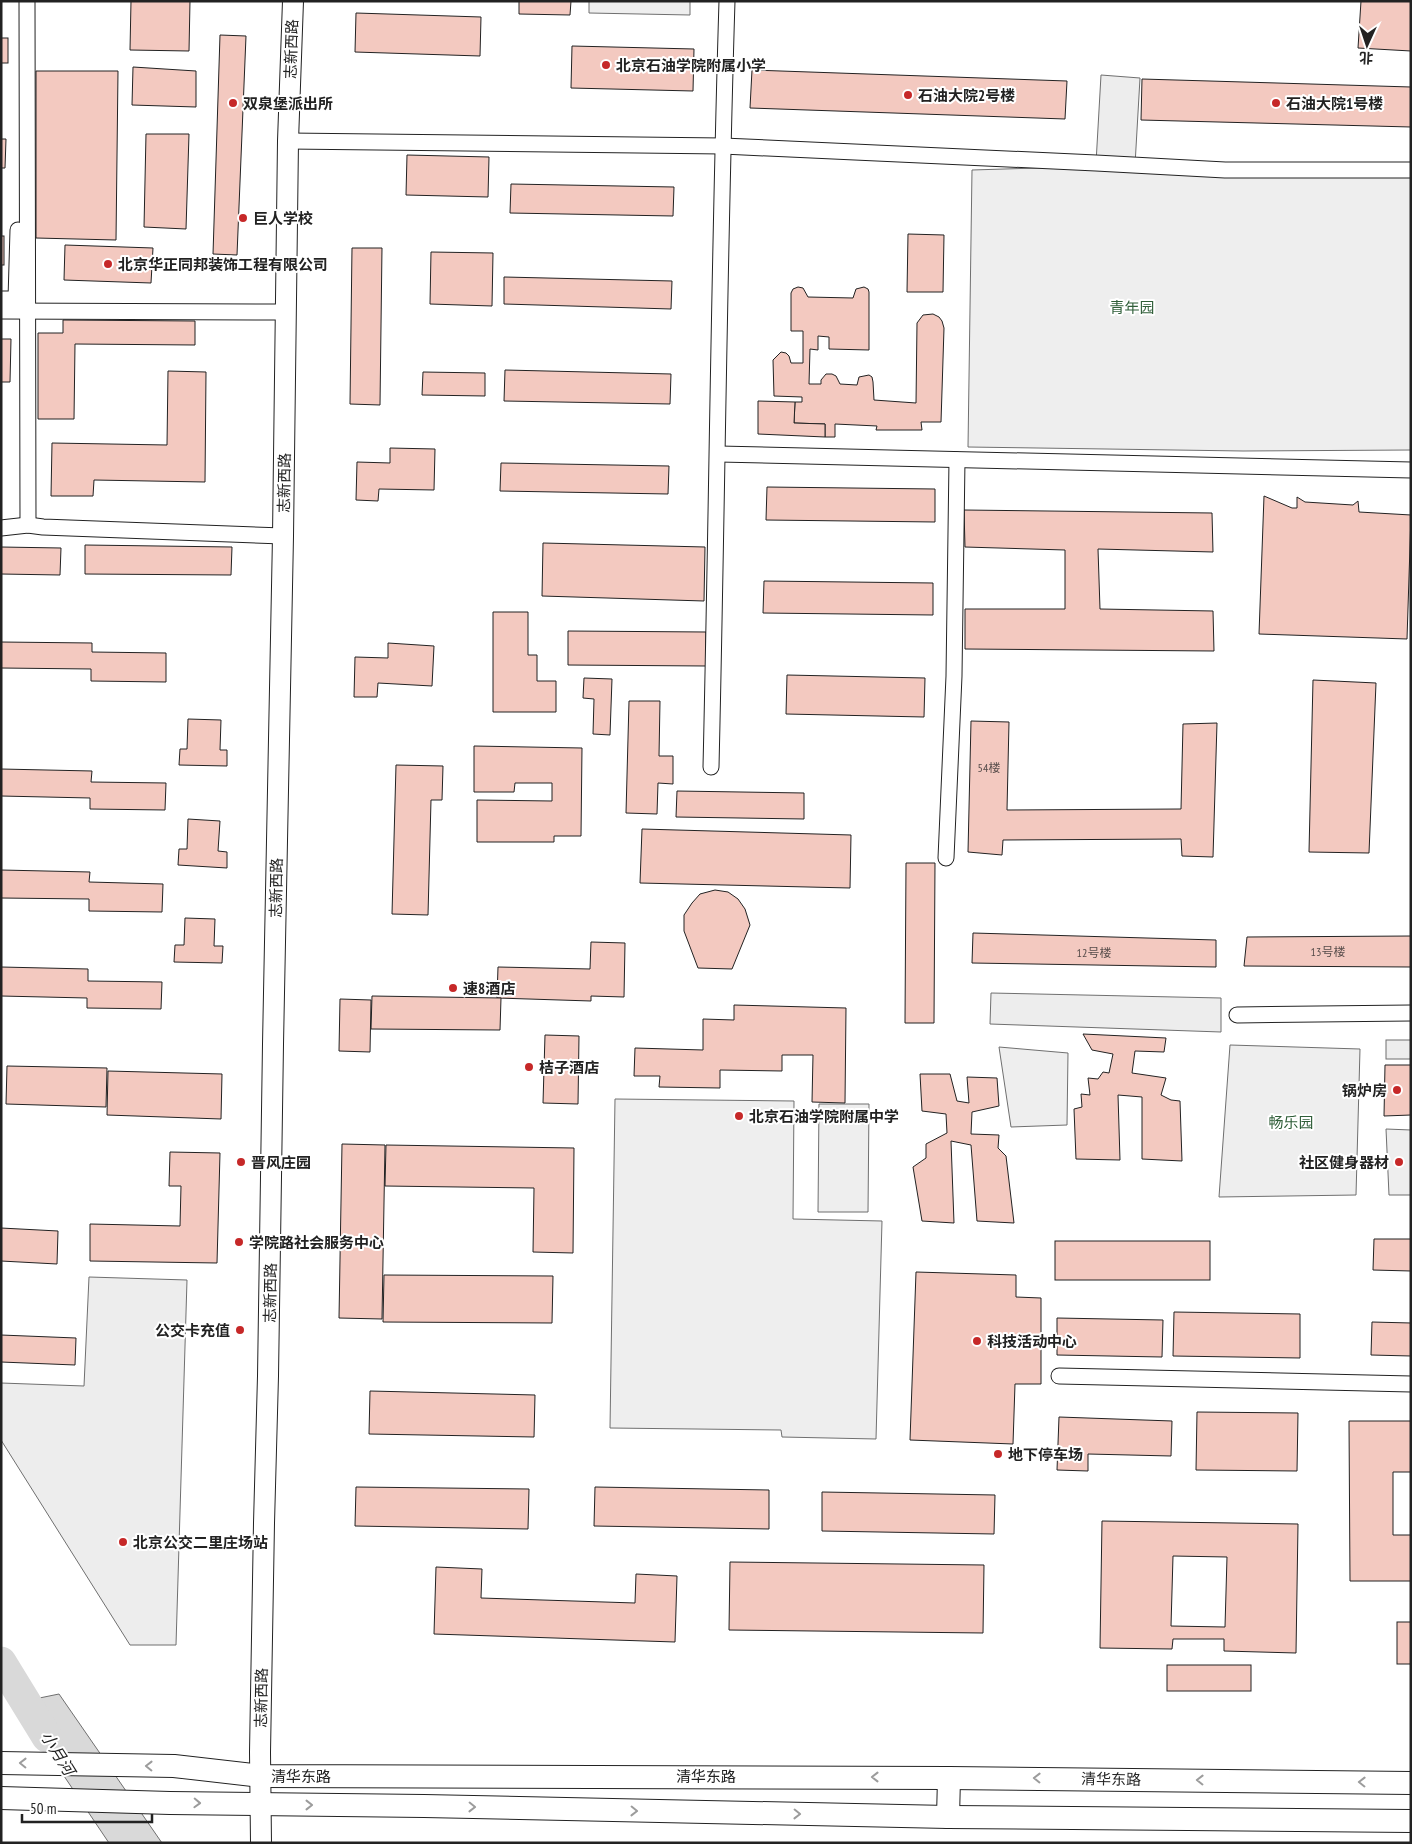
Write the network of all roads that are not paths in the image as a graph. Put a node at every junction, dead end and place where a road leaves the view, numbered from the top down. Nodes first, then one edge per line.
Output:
1 (26, 1) edge
2 (293, 1) edge
3 (727, 1) edge
4 (288, 141) junction
5 (723, 146) junction
6 (1411, 170) edge
7 (1, 298) edge
8 (1, 311) edge
9 (28, 311) junction
10 (286, 312) junction
11 (718, 454) junction
12 (957, 460) junction
13 (1411, 470) edge
14 (28, 525) junction
15 (1, 528) edge
16 (283, 536) junction
17 (712, 767) dead end
18 (946, 858) dead end
19 (1411, 1013) edge
20 (1237, 1015) dead end
21 (1060, 1376) dead end
22 (1411, 1384) edge
23 (1, 1763) edge
24 (261, 1776) junction
25 (949, 1778) junction
26 (1411, 1783) edge
27 (1, 1798) edge
28 (261, 1805) junction
29 (948, 1817) junction
30 (1411, 1821) edge
31 (261, 1843) edge

1 - 7 street
1 - 9 street
2 - 4 street, 志新西路
3 - 5 street
4 - 5 street
4 - 10 street, 志新西路
5 - 6 street
5 - 11 street
8 - 9 street
9 - 10 street
9 - 14 street
10 - 16 street, 志新西路
11 - 12 street
11 - 17 street
12 - 13 street
12 - 18 street
14 - 15 street
14 - 16 street
16 - 24 street, 志新西路
19 - 20 street
21 - 22 street
24 -> 23 main road, 清华东路
25 -> 24 main road, 清华东路
24 - 28 street, 志新西路
26 -> 25 main road, 清华东路
25 - 29 main road
27 -> 28 main road, 清华东路
28 -> 29 main road, 清华东路
28 - 31 street, 志新西路
29 - 30 main road, 清华东路

